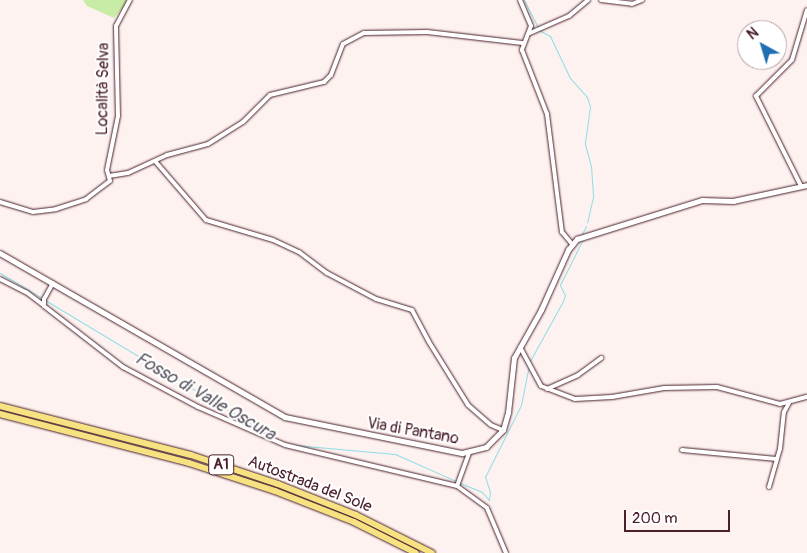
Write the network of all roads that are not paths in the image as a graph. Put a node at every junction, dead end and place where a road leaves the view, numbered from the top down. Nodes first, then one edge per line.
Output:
1 (130, 0) edge
2 (520, 0) edge
3 (588, 0) edge
4 (601, 0) edge
5 (642, 0) edge
6 (807, 10) edge
7 (530, 33) junction
8 (522, 43) junction
9 (155, 161) junction
10 (109, 176) junction
11 (805, 185) edge
12 (0, 202) edge
13 (572, 244) junction
14 (0, 253) edge
15 (0, 279) edge
16 (53, 283) junction
17 (44, 306) junction
18 (520, 346) junction
19 (602, 358) dead end
20 (547, 389) junction
21 (807, 398) edge
22 (790, 403) junction
23 (0, 406) edge
24 (0, 414) edge
25 (503, 430) junction
26 (682, 450) dead end
27 (469, 452) junction
28 (777, 459) junction
29 (457, 486) junction
30 (769, 487) dead end
31 (416, 553) edge
32 (432, 553) edge
33 (506, 553) edge

1 - 10 street, Località Selva
2 - 7 street
3 - 7 street
4 - 5 street
6 - 11 street
7 - 8 street
8 - 9 street
8 - 13 street
9 - 10 street
9 - 25 street
10 - 12 street
11 - 13 street
13 - 18 street
14 - 16 street, Via di Pantano
15 - 17 street
16 - 17 street
16 - 27 street, Via di Pantano
17 - 29 street
18 - 20 street
18 - 25 street
19 - 20 street
20 - 22 street
21 - 22 street
22 - 28 street
23 - 32 highway, Autostrada del Sole / A1
24 - 31 highway, Autostrada del Sole / A1
25 - 27 street, Via di Pantano
26 - 28 street
27 - 29 street
28 - 30 street
29 - 33 street

